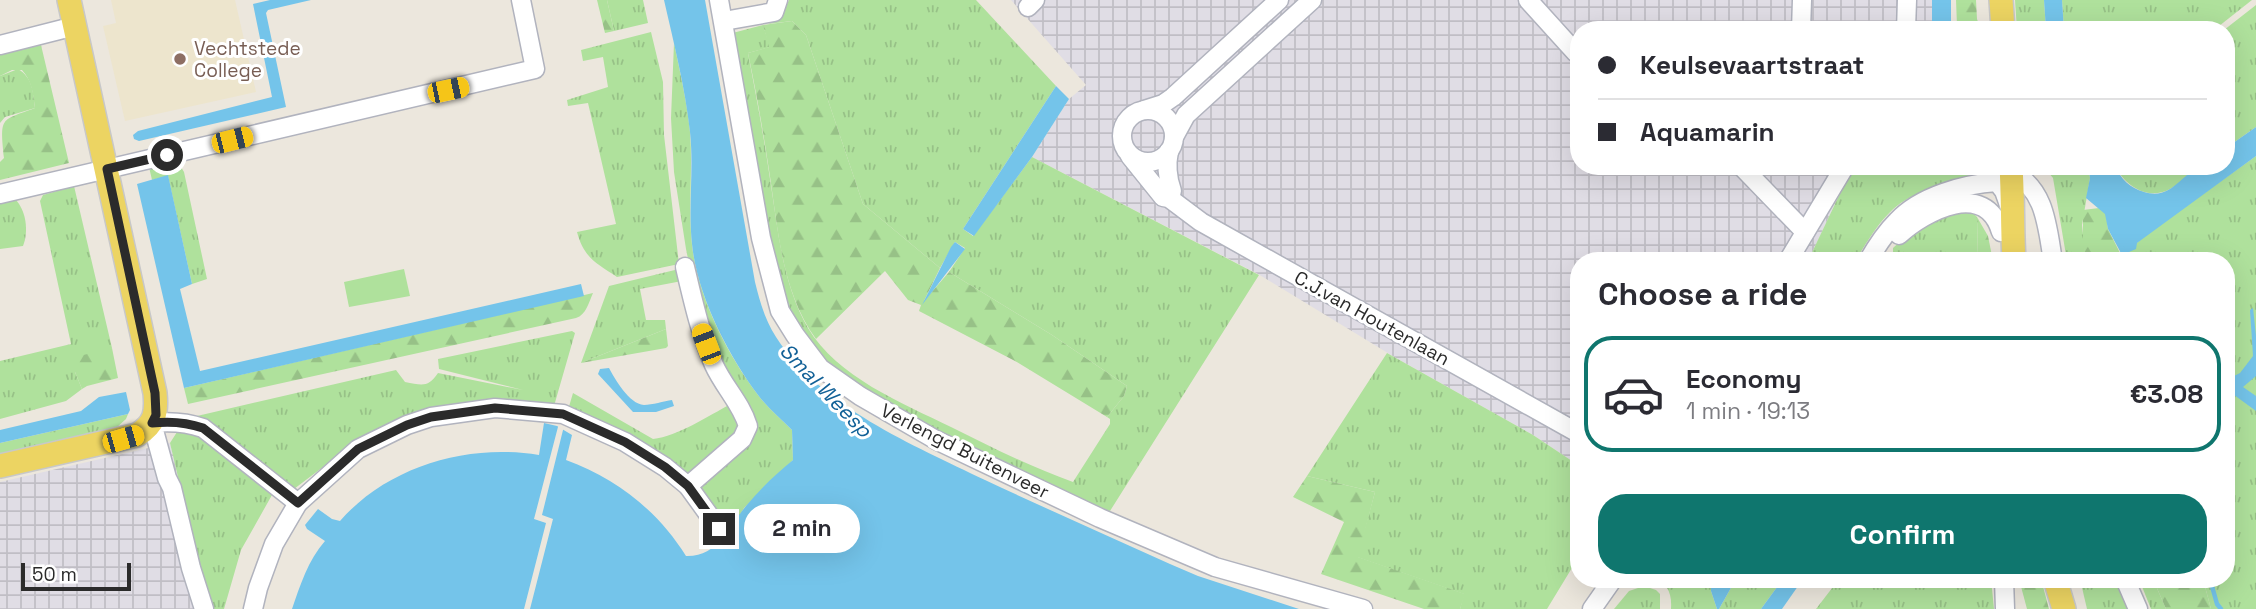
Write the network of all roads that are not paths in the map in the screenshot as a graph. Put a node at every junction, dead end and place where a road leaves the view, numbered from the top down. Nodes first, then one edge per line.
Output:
1 (69, 0) edge
2 (521, 0) edge
3 (719, 0) edge
4 (778, 0) edge
5 (1278, 0) edge
6 (1312, 0) edge
7 (1528, 0) edge
8 (1802, 0) edge
9 (1907, 0) edge
10 (1994, 0) edge
11 (2001, 0) edge
12 (1801, 21) edge
13 (1906, 21) edge
14 (1997, 21) edge
15 (1999, 21) edge
16 (724, 22) junction
17 (75, 26) junction
18 (0, 45) edge
19 (1570, 46) edge
20 (1144, 110) junction
21 (1172, 144) junction
22 (1130, 156) junction
23 (107, 169) junction
24 (1750, 175) edge
25 (1840, 175) edge
26 (1995, 175) edge
27 (2004, 175) edge
28 (2018, 175) edge
29 (0, 194) edge
30 (1170, 198) junction
31 (2006, 222) junction
32 (1805, 232) junction
33 (1793, 252) edge
34 (1874, 252) edge
35 (1886, 252) edge
36 (2004, 252) edge
37 (2012, 252) edge
38 (2051, 252) edge
39 (685, 267) dead end
40 (152, 423) junction
41 (1570, 429) edge
42 (0, 466) edge
43 (167, 478) junction
44 (688, 486) junction
45 (298, 503) junction
46 (719, 529) dead end
47 (1592, 588) edge
48 (1607, 588) edge
49 (2004, 588) edge
50 (2058, 588) edge
51 (2066, 588) edge
52 (2129, 588) edge
53 (194, 609) edge
54 (204, 609) edge
55 (253, 609) edge
56 (1363, 609) edge
57 (1581, 609) edge
58 (1592, 609) edge
59 (2005, 609) edge
60 (2064, 609) edge
61 (2072, 609) edge
62 (2138, 609) edge

1 - 17 main road
2 - 23 street
3 - 16 street, Verlengd Buitenveer
4 - 16 street
5 - 20 street
6 - 21 street
7 - 19 street
8 - 12 street
9 - 13 street
10 - 14 main road
11 - 15 main road
16 - 56 street, Verlengd Buitenveer
17 - 18 street
17 - 23 main road
20 - 21 street
20 - 22 street
21 - 22 street
21 - 30 street
22 - 30 street, C.J.van Houtenlaan
23 - 29 street
23 - 40 main road
24 - 32 street
25 - 32 street
26 - 34 street
27 - 31 main road
28 - 38 street
30 - 41 street, C.J.van Houtenlaan
31 - 35 street
31 - 36 main road
31 - 37 main road
32 - 33 street
39 - 44 street
40 - 42 main road
40 - 43 street
40 - 45 street
43 - 53 street
43 - 54 street
44 - 45 street
44 - 46 street
45 - 55 street
47 - 57 street
48 - 58 street
49 - 59 street
50 - 60 main road
51 - 61 main road
52 - 62 street

